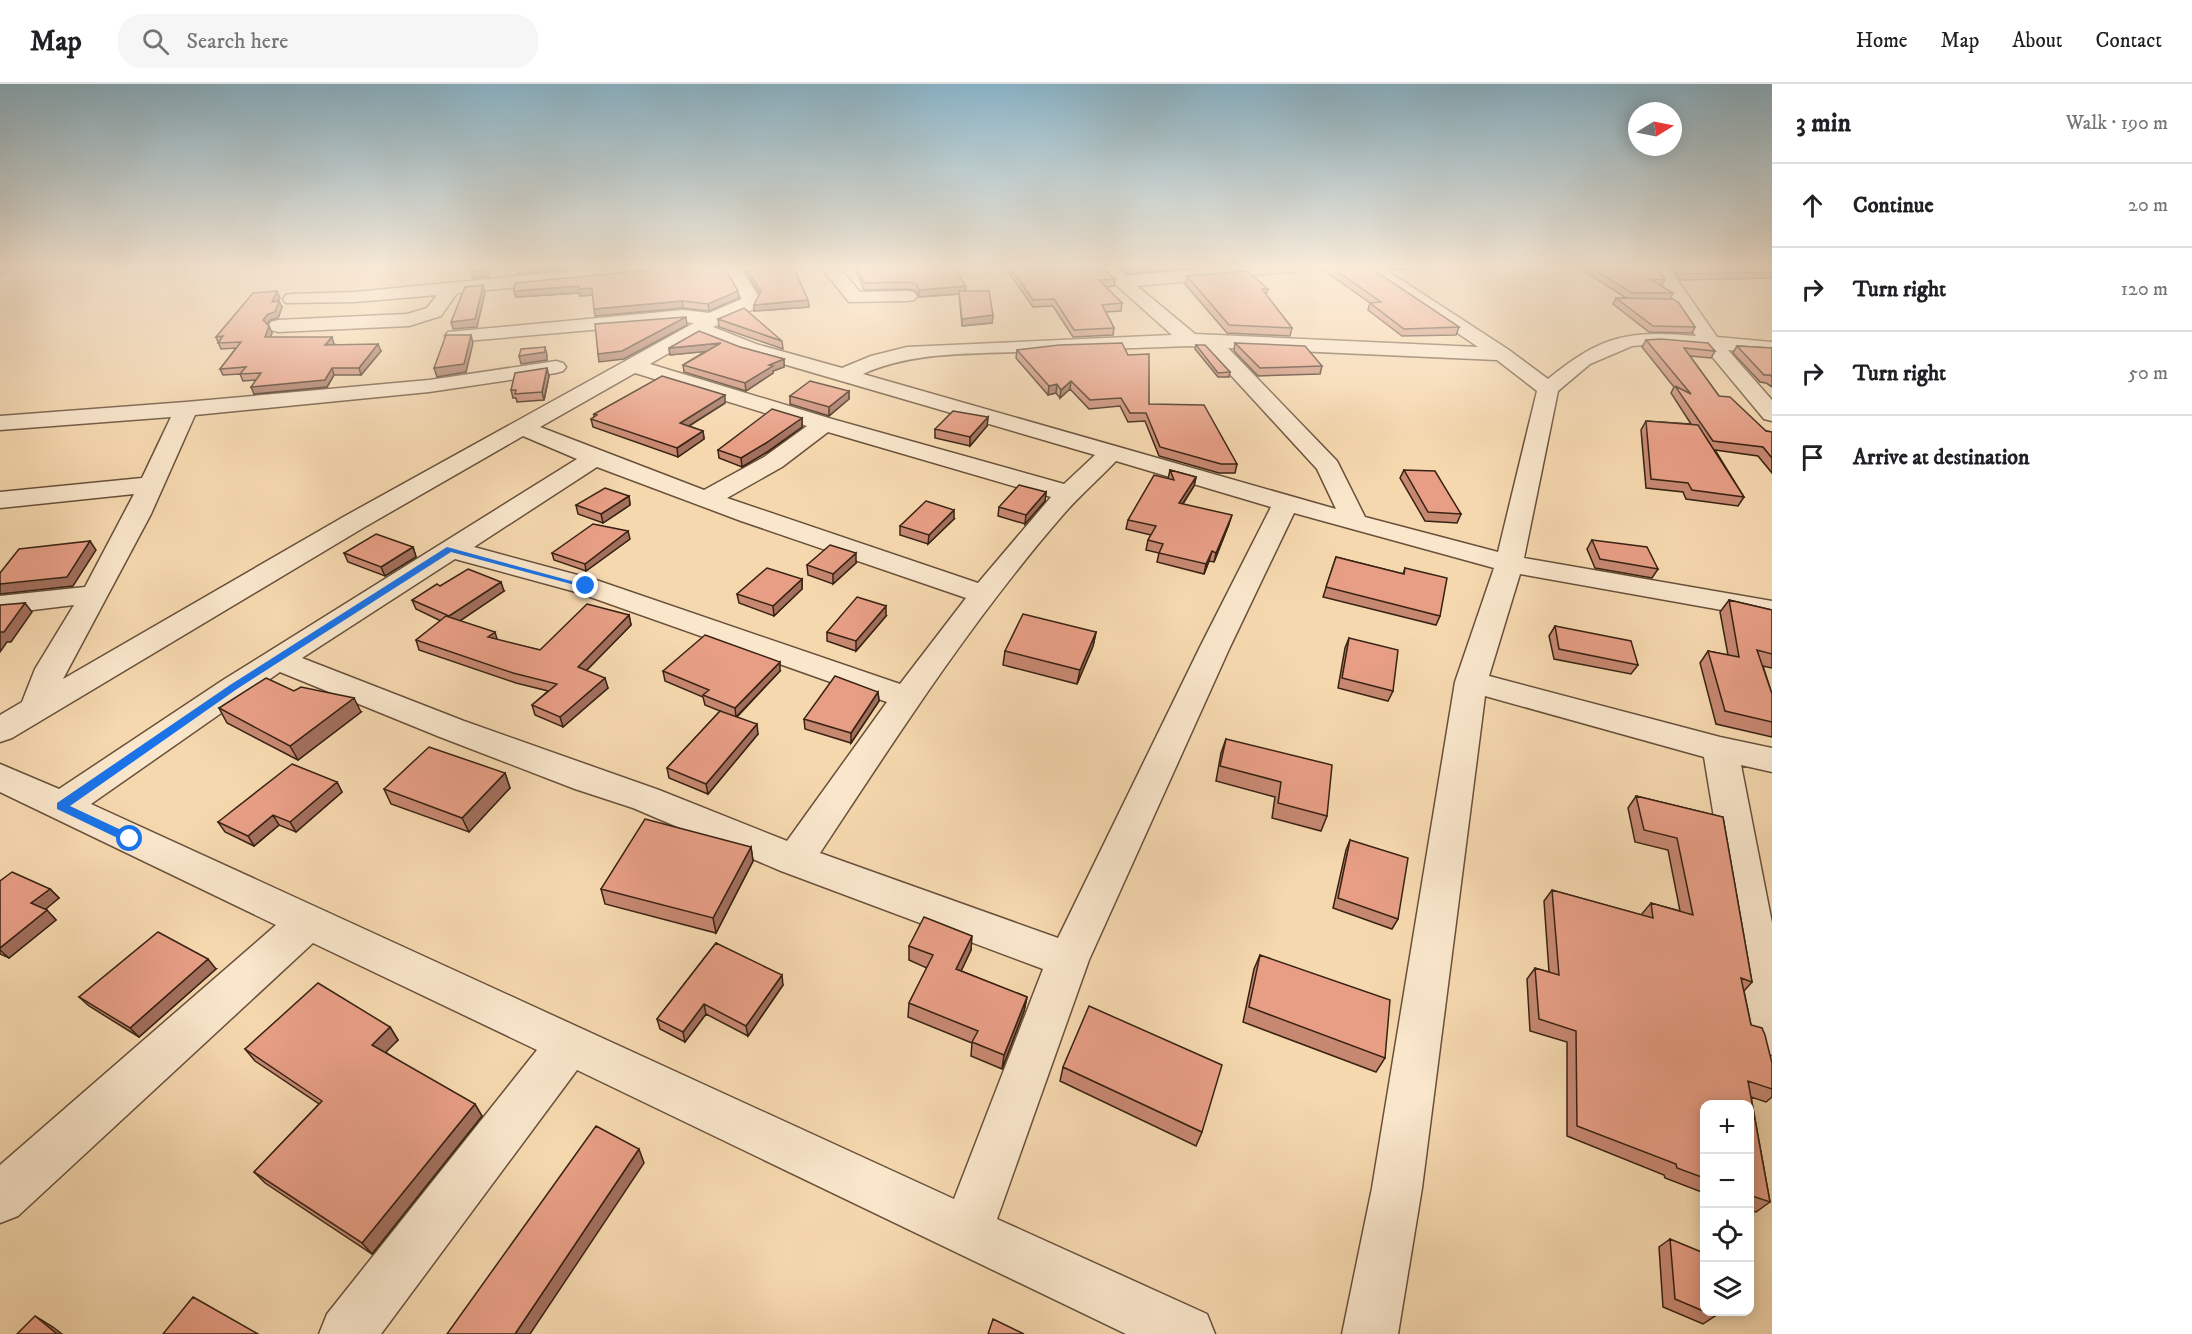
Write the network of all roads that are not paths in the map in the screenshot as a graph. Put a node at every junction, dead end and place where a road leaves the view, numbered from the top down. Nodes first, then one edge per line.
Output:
1 (314, 324) edge
2 (587, 324) edge
3 (705, 324) joint
4 (1178, 324) edge
5 (1456, 324) edge
6 (1698, 324) edge
7 (278, 326) dead end
8 (556, 327) junction
9 (455, 336) edge
10 (1200, 341) junction
11 (1712, 344) junction
12 (1772, 348) edge
13 (1502, 354) junction
14 (632, 365) junction
15 (556, 367) junction
16 (845, 375) junction
17 (1548, 389) junction
18 (186, 409) junction
19 (546, 412) junction
20 (1772, 414) edge
21 (0, 423) edge
22 (824, 424) junction
23 (520, 427) junction
24 (1111, 453) junction
25 (595, 458) junction
26 (151, 485) junction
27 (1070, 494) junction
28 (707, 499) junction
29 (0, 500) edge
30 (1286, 504) junction
31 (1355, 522) junction
32 (450, 549) junction
33 (1509, 564) junction
34 (95, 594) junction
35 (983, 594) junction
36 (0, 605) edge
37 (1772, 610) edge
38 (277, 659) junction
39 (1471, 682) junction
40 (907, 698) junction
41 (36, 709) junction
42 (0, 730) edge
43 (1720, 749) junction
44 (1772, 760) edge
45 (0, 777) edge
46 (61, 806) junction
47 (795, 860) junction
48 (308, 922) junction
49 (1762, 933) edge
50 (1068, 960) junction
51 (1772, 1035) edge
52 (569, 1044) junction
53 (0, 1198) edge
54 (967, 1231) junction
55 (347, 1334) edge
56 (1187, 1334) edge
57 (1370, 1334) edge

1 - 7 street
2 - 8 street
3 - 14 street
3 - 16 street
4 - 10 street
5 - 13 street
6 - 11 street
8 - 9 street
8 - 15 street
10 - 13 street
10 - 16 street
10 - 31 street
11 - 12 street
11 - 17 street
11 - 20 street
13 - 17 street
14 - 19 street
14 - 22 street
15 - 18 street
15 - 19 street
16 - 24 street
17 - 33 street
18 - 21 street
18 - 26 street
19 - 23 street
22 - 27 street
22 - 28 street
23 - 25 street
23 - 41 street
24 - 27 street
24 - 30 street
25 - 28 street
25 - 32 street
26 - 29 street
26 - 34 street
27 - 35 street
28 - 35 street
30 - 31 street
30 - 50 street
31 - 33 street
32 - 38 street
32 - 40 street
33 - 37 street
33 - 39 street
34 - 36 street
34 - 41 street
35 - 40 street
38 - 46 street
38 - 47 street
39 - 43 street
39 - 57 street
40 - 47 street
41 - 42 street
43 - 44 street
43 - 49 street
45 - 46 street
46 - 48 street
47 - 50 street
48 - 52 street
48 - 53 street
49 - 51 street
50 - 54 street
52 - 54 street
52 - 55 street
54 - 56 street

